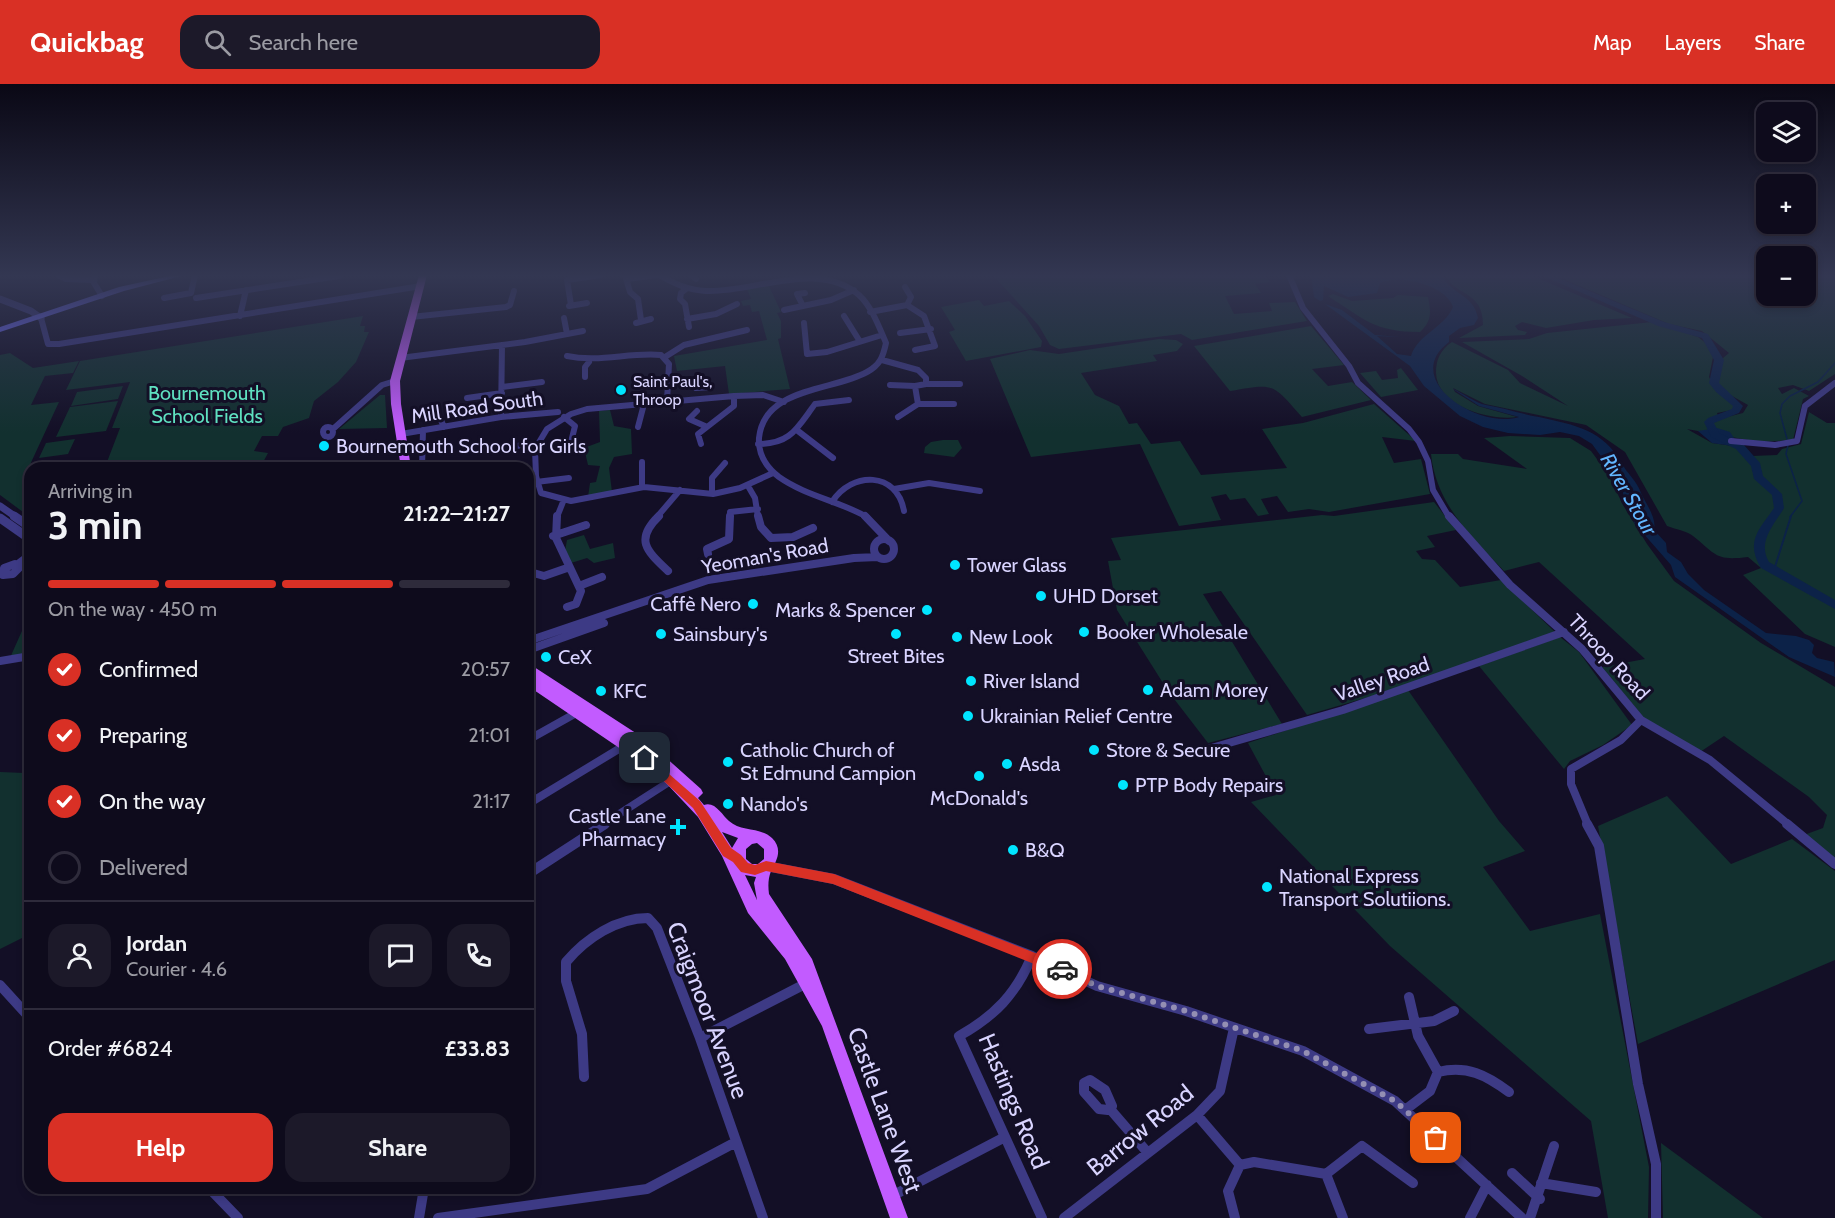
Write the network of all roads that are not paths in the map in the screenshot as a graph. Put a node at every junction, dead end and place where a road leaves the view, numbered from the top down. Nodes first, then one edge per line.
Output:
1 (44, 328) edge
2 (163, 328) edge
3 (408, 328) edge
4 (566, 328) edge
5 (804, 328) edge
6 (851, 328) edge
7 (878, 328) edge
8 (1319, 328) edge
9 (931, 330) joint
10 (584, 331) dead end
11 (742, 333) dead end
12 (900, 333) dead end
13 (567, 334) junction
14 (882, 335) junction
15 (859, 340) junction
16 (502, 345) junction
17 (915, 350) dead end
18 (567, 356) dead end
19 (665, 357) junction
20 (400, 358) junction
21 (882, 360) junction
22 (589, 362) junction
23 (585, 377) dead end
24 (542, 382) dead end
25 (1835, 383) edge
26 (926, 384) junction
27 (960, 384) dead end
28 (890, 385) dead end
29 (395, 386) junction
30 (915, 386) junction
31 (711, 387) dead end
32 (502, 390) junction
33 (734, 396) junction
34 (467, 398) dead end
35 (706, 398) junction
36 (849, 400) dead end
37 (667, 401) junction
38 (784, 402) junction
39 (644, 404) junction
40 (918, 404) junction
41 (954, 404) dead end
42 (434, 405) dead end
43 (697, 411) dead end
44 (561, 414) junction
45 (501, 417) junction
46 (898, 417) dead end
47 (444, 426) junction
48 (705, 426) junction
49 (638, 427) dead end
50 (333, 429) dead end
51 (423, 430) junction
52 (798, 431) junction
53 (401, 434) junction
54 (1731, 441) dead end
55 (571, 442) dead end
56 (535, 444) junction
57 (701, 444) dead end
58 (758, 444) junction
59 (486, 449) dead end
60 (833, 458) dead end
61 (405, 462) edge
62 (422, 462) edge
63 (534, 462) edge
64 (642, 462) dead end
65 (725, 463) dead end
66 (534, 464) edge
67 (773, 473) junction
68 (568, 478) dead end
69 (536, 482) junction
70 (748, 486) junction
71 (642, 487) junction
72 (894, 489) junction
73 (680, 490) junction
74 (980, 491) dead end
75 (712, 494) junction
76 (562, 502) junction
77 (831, 502) junction
78 (0, 506) edge
79 (758, 509) junction
80 (904, 511) dead end
81 (0, 518) edge
82 (24, 523) edge
83 (586, 525) dead end
84 (813, 528) dead end
85 (879, 530) junction
86 (24, 535) edge
87 (554, 536) junction
88 (889, 541) junction
89 (876, 542) junction
90 (872, 550) junction
91 (708, 554) dead end
92 (878, 557) junction
93 (854, 558) junction
94 (24, 560) edge
95 (567, 568) junction
96 (668, 571) dead end
97 (534, 574) edge
98 (602, 578) dead end
99 (2, 580) edge
100 (579, 586) junction
101 (567, 608) dead end
102 (1564, 632) junction
103 (534, 646) edge
104 (24, 657) edge
105 (0, 661) edge
106 (534, 672) edge
107 (534, 685) edge
108 (578, 712) junction
109 (1641, 720) junction
110 (534, 737) edge
111 (627, 744) junction
112 (1208, 749) dead end
113 (672, 780) junction
114 (534, 800) edge
115 (755, 838) junction
116 (735, 858) junction
117 (1835, 864) edge
118 (766, 866) junction
119 (534, 870) edge
120 (1032, 956) junction
121 (805, 984) junction
122 (0, 985) edge
123 (1409, 997) dead end
124 (24, 1011) edge
125 (1454, 1011) dead end
126 (826, 1019) junction
127 (1412, 1023) junction
128 (1234, 1028) junction
129 (1369, 1029) dead end
130 (700, 1038) junction
131 (1438, 1071) junction
132 (584, 1077) dead end
133 (1509, 1092) dead end
134 (1110, 1109) dead end
135 (1405, 1110) junction
136 (1197, 1115) junction
137 (1005, 1137) junction
138 (736, 1142) junction
139 (1554, 1146) dead end
140 (1148, 1152) junction
141 (1240, 1165) junction
142 (1512, 1173) dead end
143 (1326, 1174) junction
144 (1541, 1183) junction
145 (1413, 1184) dead end
146 (1487, 1185) junction
147 (1596, 1192) dead end
148 (215, 1194) edge
149 (423, 1194) edge
150 (890, 1197) junction
151 (1540, 1199) junction
152 (238, 1218) edge
153 (419, 1218) edge
154 (438, 1218) edge
155 (763, 1218) edge
156 (899, 1218) edge
157 (1042, 1218) edge
158 (1064, 1218) edge
159 (1235, 1218) edge
160 (1344, 1218) edge
161 (1470, 1218) edge
162 (1522, 1218) edge
163 (1530, 1218) edge
164 (1656, 1218) edge

1 - 2 street
3 - 20 main road
4 - 13 street
5 - 15 street
6 - 15 street
7 - 14 street
8 - 102 street, Throop Road
9 - 12 street
9 - 17 street
10 - 13 street
11 - 19 street
13 - 16 street
14 - 15 street
14 - 21 street
16 - 20 street
16 - 32 street
18 - 22 street
19 - 22 street
19 - 37 street
20 - 29 main road
21 - 26 street
21 - 38 street
22 - 23 street
24 - 32 street
25 - 54 street
26 - 27 street
26 - 30 street
28 - 30 street
29 - 50 street
29 - 53 main road
30 - 40 street
31 - 35 street
32 - 34 street
32 - 45 street
33 - 35 street
33 - 38 street
33 - 48 street
35 - 37 street
36 - 52 street
37 - 39 street
38 - 58 street
39 - 44 street
39 - 49 street
40 - 41 street
40 - 46 street
42 - 47 street
43 - 48 street
44 - 45 street, Mill Road South
44 - 55 street
44 - 56 street
45 - 47 street, Mill Road South
47 - 51 street, Mill Road South
48 - 57 street
51 - 53 street, Mill Road South
51 - 62 street
52 - 58 street
52 - 60 street
53 - 61 main road
56 - 59 street
56 - 63 street
58 - 67 street
64 - 71 street
65 - 75 street
66 - 69 street
67 - 70 street
67 - 77 street
68 - 69 street
69 - 76 street
70 - 75 street
70 - 79 street
71 - 73 street
71 - 76 street
72 - 74 street
72 - 77 street
72 - 80 street
73 - 75 street
73 - 96 street
76 - 87 street
77 - 85 street
78 - 82 street
79 - 84 street
79 - 91 street
81 - 86 street
83 - 87 street
85 - 88 street
85 - 89 street
87 - 95 street
88 - 89 street
88 - 92 street
89 - 90 street
90 - 92 street
90 - 93 street, Yeoman's Road
92 - 93 street, Yeoman's Road
93 - 103 street, Yeoman's Road
94 - 99 street
95 - 97 street
95 - 100 street
98 - 100 street
100 - 101 street
102 - 109 street, Throop Road
102 - 112 street, Valley Road
104 - 105 street
106 - 115 main road
107 - 108 main road
108 - 110 street
108 - 111 main road
109 - 117 street
109 - 164 street, Throop Road
111 - 113 main road
111 - 114 street
113 - 116 main road
113 - 119 street
115 - 116 main road
115 - 118 main road
116 - 118 main road
116 - 121 main road, Castle Lane West
118 - 120 street
118 - 126 main road, Castle Lane West
120 - 128 street
120 - 137 street, Hastings Road
121 - 126 main road, Castle Lane West
121 - 130 street
122 - 124 street
123 - 127 street
125 - 127 street
126 - 150 main road, Castle Lane West
127 - 129 street
127 - 131 street
128 - 135 street
128 - 136 street, Barrow Road
130 - 132 street, Craigmoor Avenue
130 - 138 street, Craigmoor Avenue
131 - 133 street
131 - 135 street
134 - 140 street
135 - 146 street
136 - 140 street, Barrow Road
136 - 141 street
137 - 150 street
137 - 157 street, Hastings Road
138 - 154 street
138 - 155 street, Craigmoor Avenue
139 - 144 street
140 - 158 street, Barrow Road
141 - 143 street
141 - 159 street
142 - 151 street
143 - 145 street
143 - 160 street
144 - 147 street
144 - 151 street
146 - 161 street
146 - 162 street
148 - 152 street
149 - 153 street
150 - 156 main road, Castle Lane West
151 - 163 street

